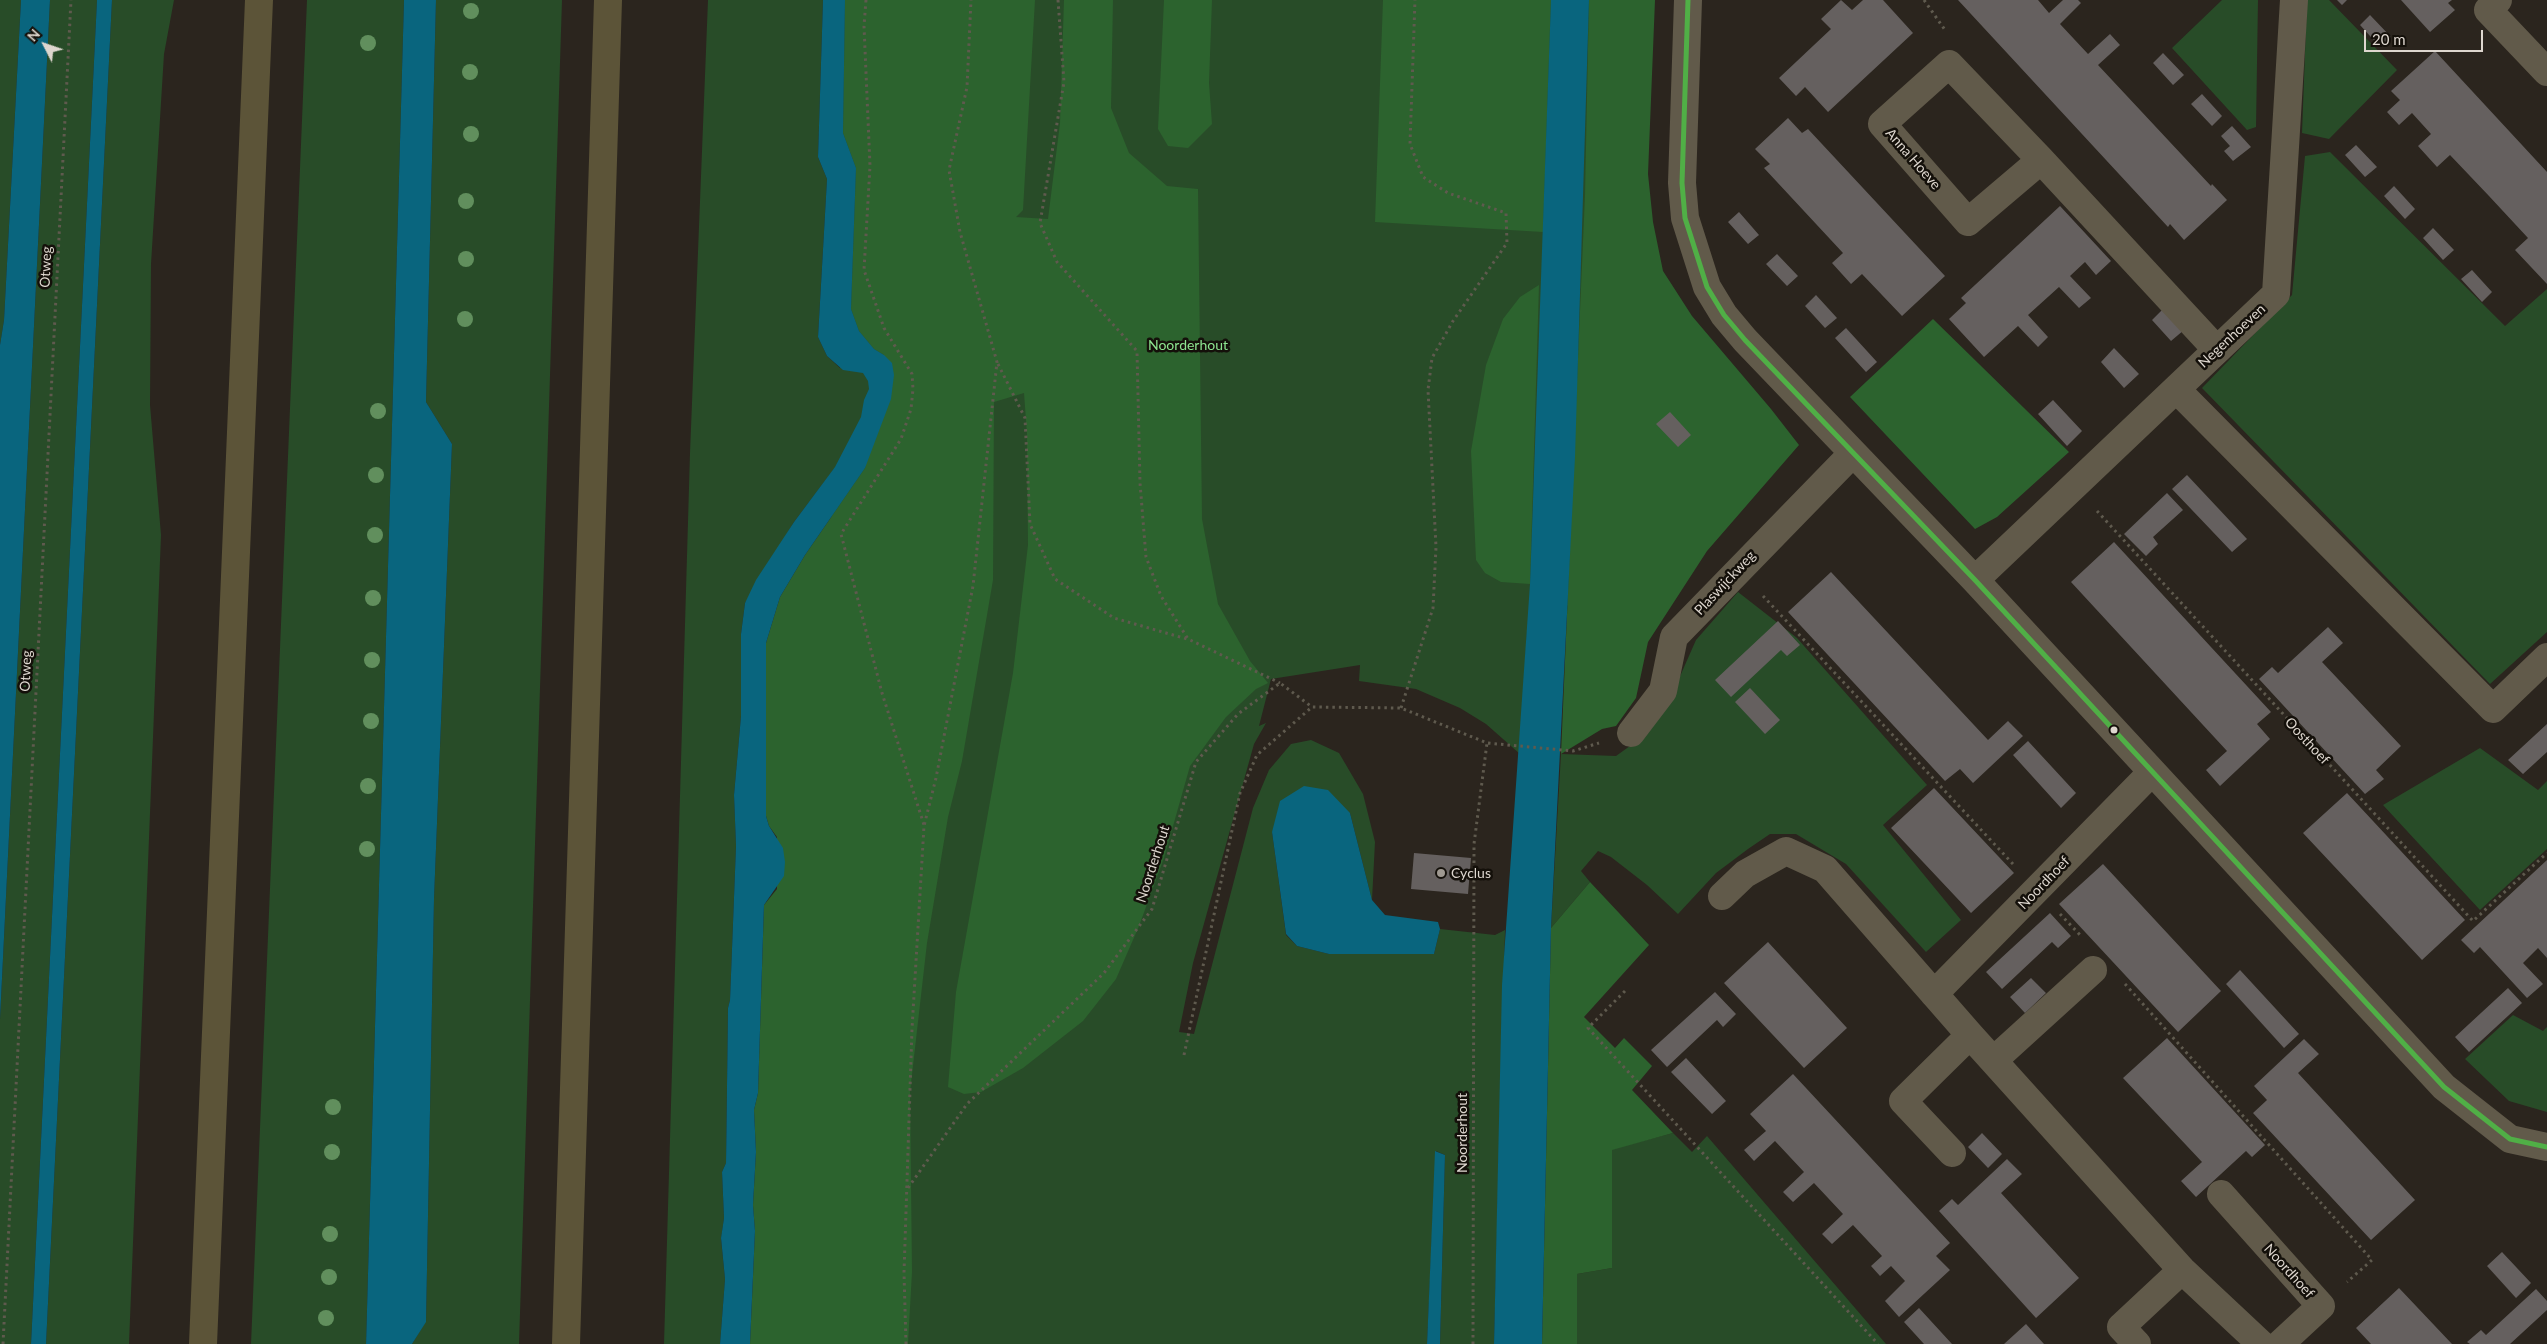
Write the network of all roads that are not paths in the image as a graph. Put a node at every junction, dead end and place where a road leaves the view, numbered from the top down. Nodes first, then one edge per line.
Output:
1 (258, 0) edge
2 (608, 0) edge
3 (1688, 0) edge
4 (2294, 0) edge
5 (2498, 0) edge
6 (2547, 72) edge
7 (2041, 160) junction
8 (2217, 350) junction
9 (2176, 389) junction
10 (1853, 452) junction
11 (1975, 580) junction
12 (2547, 657) edge
13 (1630, 733) dead end
14 (2152, 772) junction
15 (1722, 896) dead end
16 (2093, 970) dead end
17 (1934, 994) junction
18 (1970, 1035) junction
19 (1994, 1060) junction
20 (2547, 1147) edge
21 (1952, 1153) dead end
22 (2221, 1194) dead end
23 (2182, 1270) junction
24 (202, 1344) edge
25 (566, 1344) edge
26 (2136, 1344) edge
27 (2261, 1344) edge
28 (2280, 1344) edge

1 - 24 highway
2 - 25 highway
3 - 10 street
4 - 8 street, Negenhoeven
5 - 6 street
7 - 7 street, Anna Hoeve
7 - 8 street, Anna Hoeve
8 - 9 street, Negenhoeven
9 - 11 street, Negenhoeven
9 - 12 street
10 - 11 street
10 - 13 street, Plaswijckweg
11 - 14 street
14 - 17 street, Noordhoef
14 - 20 street
15 - 17 street
16 - 19 street
17 - 18 street
18 - 19 street
18 - 21 street
19 - 23 street
22 - 28 street, Noordhoef
23 - 26 street
23 - 27 street

